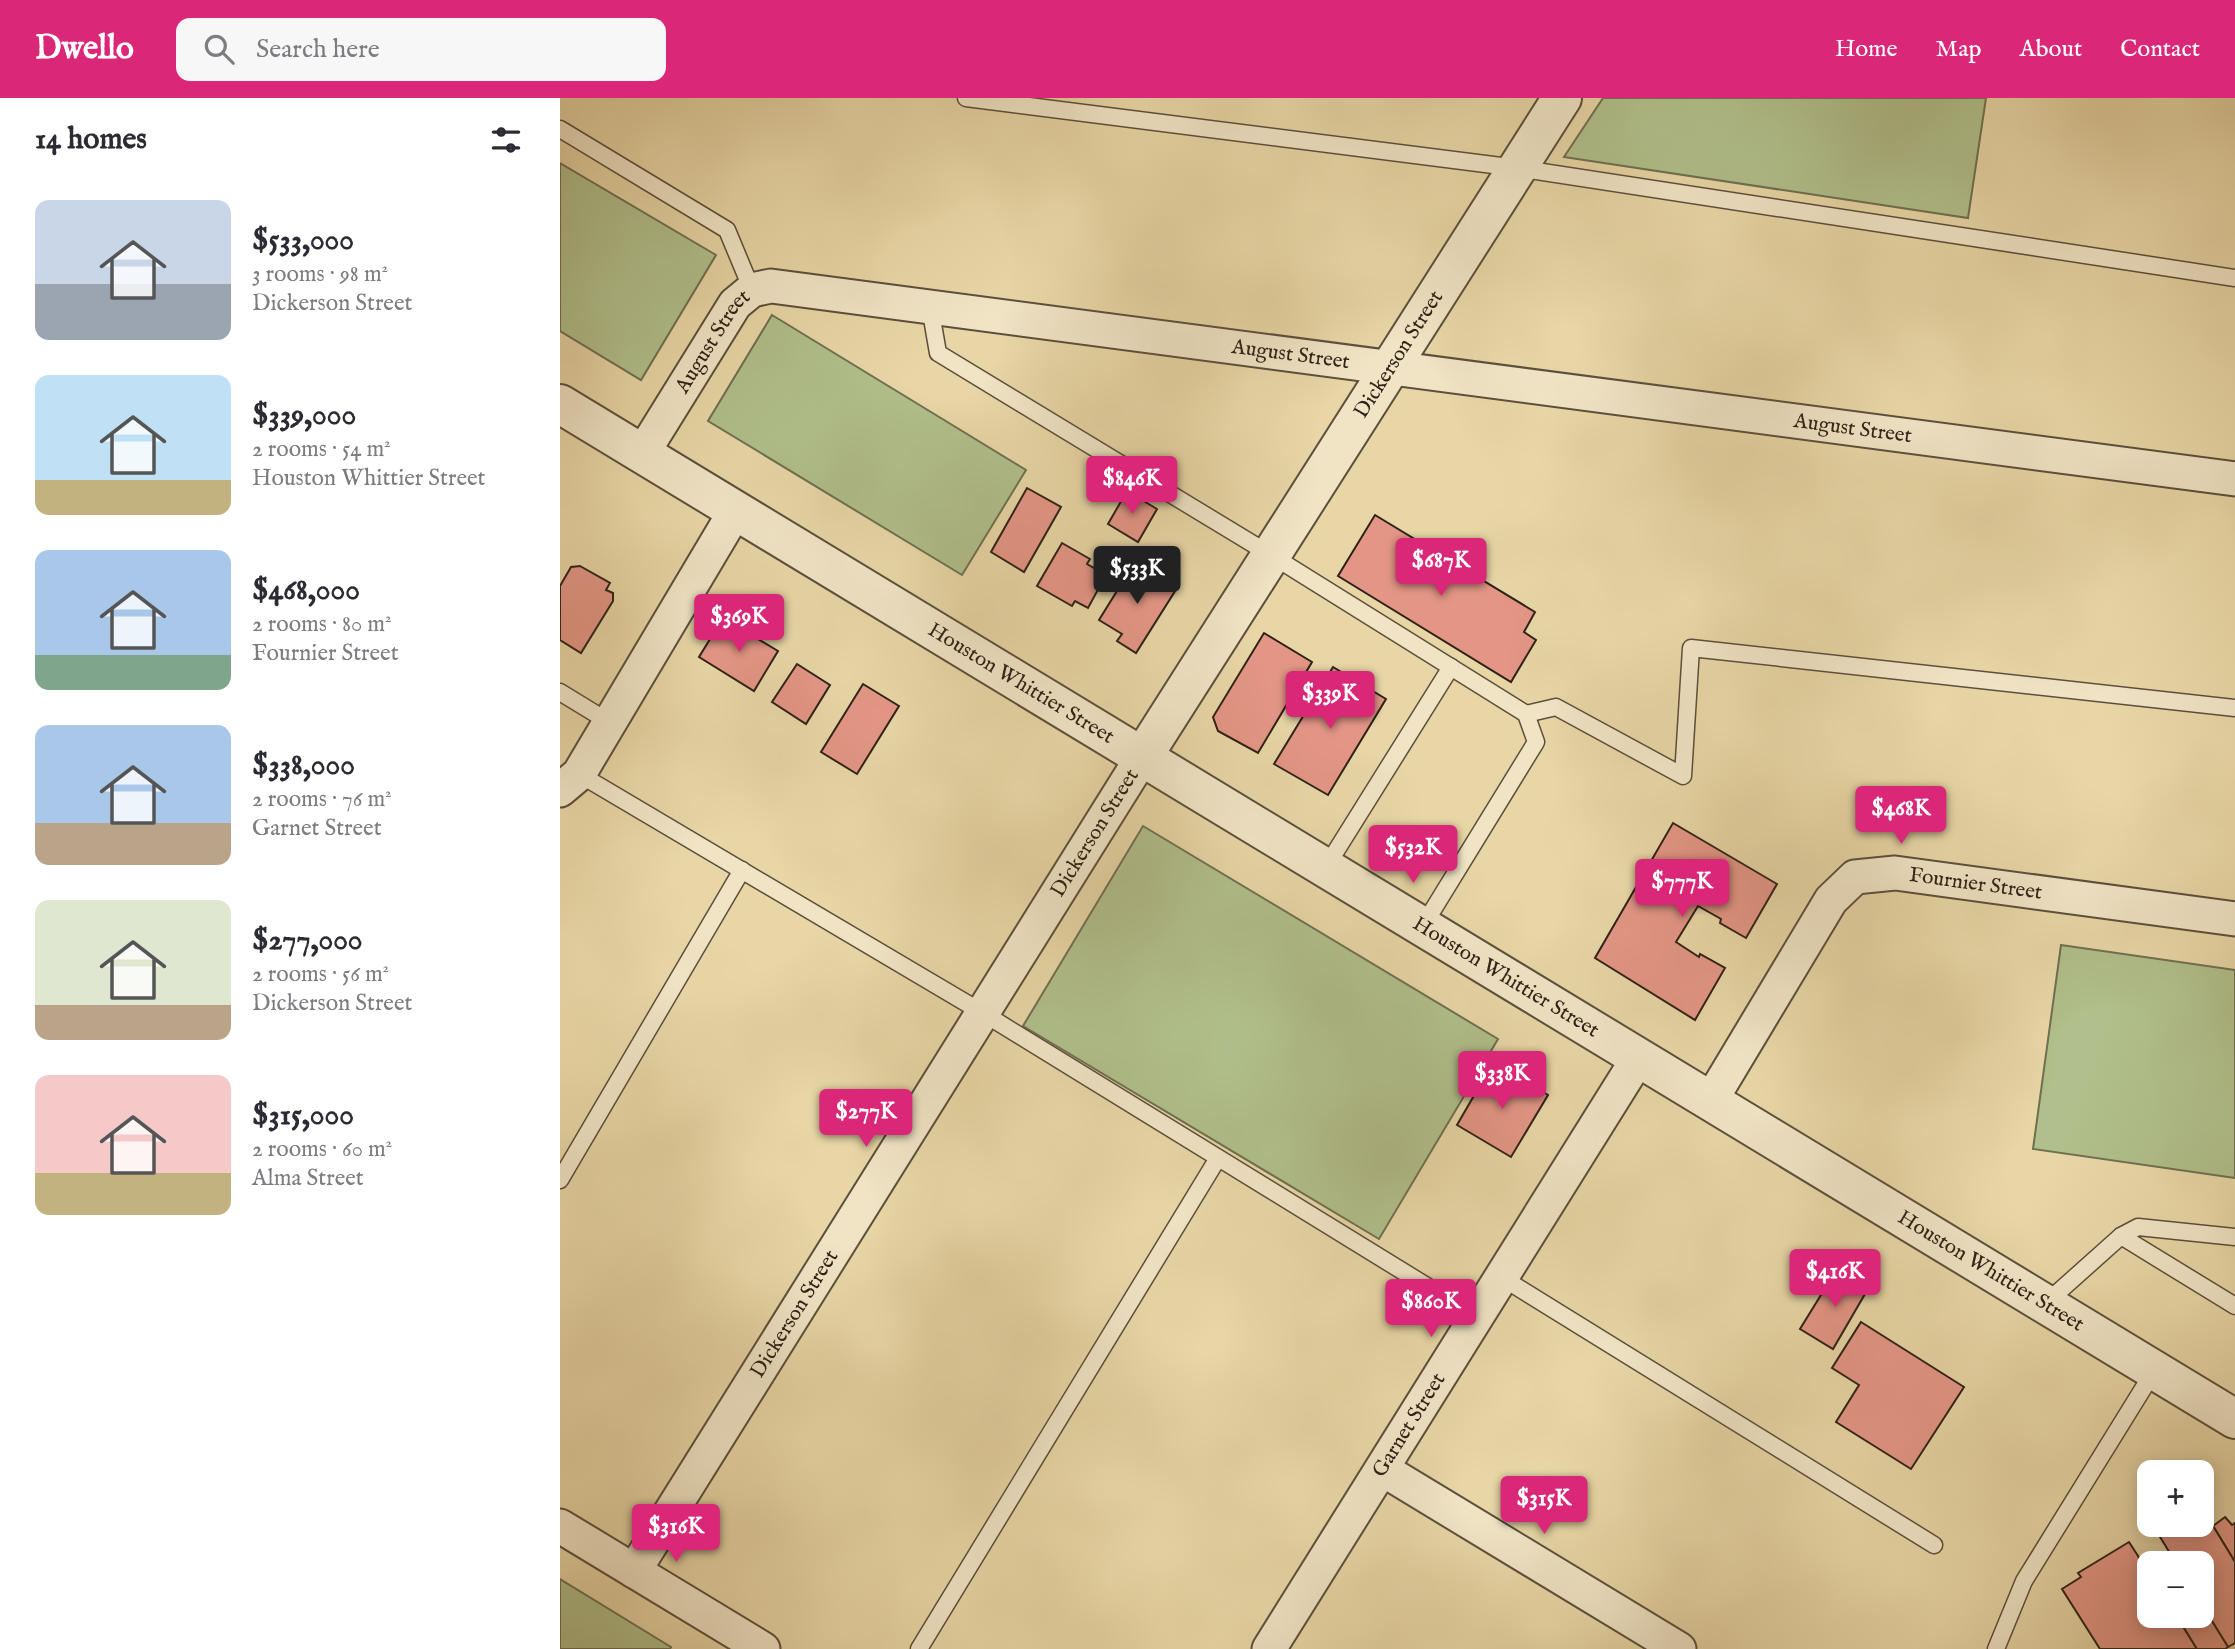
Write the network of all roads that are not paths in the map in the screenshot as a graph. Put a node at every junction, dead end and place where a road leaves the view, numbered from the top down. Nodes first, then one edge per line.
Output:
1 (966, 98) edge
2 (1562, 98) edge
3 (560, 129) edge
4 (1517, 168) junction
5 (2235, 278) edge
6 (751, 290) junction
7 (930, 307) junction
8 (1391, 368) junction
9 (560, 404) edge
10 (642, 453) junction
11 (2235, 479) edge
12 (736, 510) junction
13 (1271, 555) junction
14 (1451, 667) junction
15 (560, 692) edge
16 (2235, 708) edge
17 (1526, 714) junction
18 (609, 722) junction
19 (1143, 756) junction
20 (569, 782) edge
21 (1326, 867) junction
22 (742, 870) junction
23 (2235, 919) edge
24 (1423, 926) junction
25 (983, 1013) junction
26 (1639, 1057) junction
27 (1711, 1100) junction
28 (1218, 1158) junction
29 (560, 1180) edge
30 (2121, 1236) junction
31 (2235, 1237) edge
32 (1501, 1277) junction
33 (2045, 1304) junction
34 (2235, 1306) edge
35 (1477, 1317) junction
36 (2154, 1371) junction
37 (2235, 1419) edge
38 (1382, 1469) junction
39 (560, 1526) edge
40 (1934, 1545) dead end
41 (634, 1571) junction
42 (764, 1649) edge
43 (919, 1649) edge
44 (1269, 1649) edge
45 (1679, 1649) edge
46 (1996, 1649) edge

1 - 4 lane
2 - 4 street, Dickerson Street
3 - 6 lane
4 - 5 lane
4 - 8 street, Dickerson Street
6 - 7 street, August Street
6 - 10 street, August Street
7 - 8 street, August Street
7 - 13 lane
8 - 11 street, August Street
8 - 13 street, Dickerson Street
9 - 10 street, Houston Whittier Street
10 - 12 street, Houston Whittier Street
12 - 18 street
12 - 19 street, Houston Whittier Street
13 - 14 lane
13 - 19 street, Dickerson Street
14 - 17 lane
14 - 21 lane
15 - 18 lane
16 - 17 lane
17 - 24 lane
18 - 20 street
19 - 21 street, Houston Whittier Street
19 - 25 street, Dickerson Street
20 - 22 lane
21 - 24 street, Houston Whittier Street
22 - 25 lane
22 - 29 lane
23 - 27 street, Fournier Street
24 - 26 street, Houston Whittier Street
25 - 28 lane
25 - 41 street, Dickerson Street
26 - 27 street, Houston Whittier Street
26 - 32 street, Garnet Street
27 - 33 street, Houston Whittier Street
28 - 35 lane
28 - 43 lane
30 - 31 lane
30 - 33 lane
30 - 34 lane
32 - 35 street, Garnet Street
32 - 40 lane
33 - 36 street, Houston Whittier Street
35 - 38 street, Garnet Street
36 - 37 street, Houston Whittier Street
36 - 46 lane
38 - 44 street, Garnet Street
38 - 45 street
39 - 41 street
41 - 42 street

